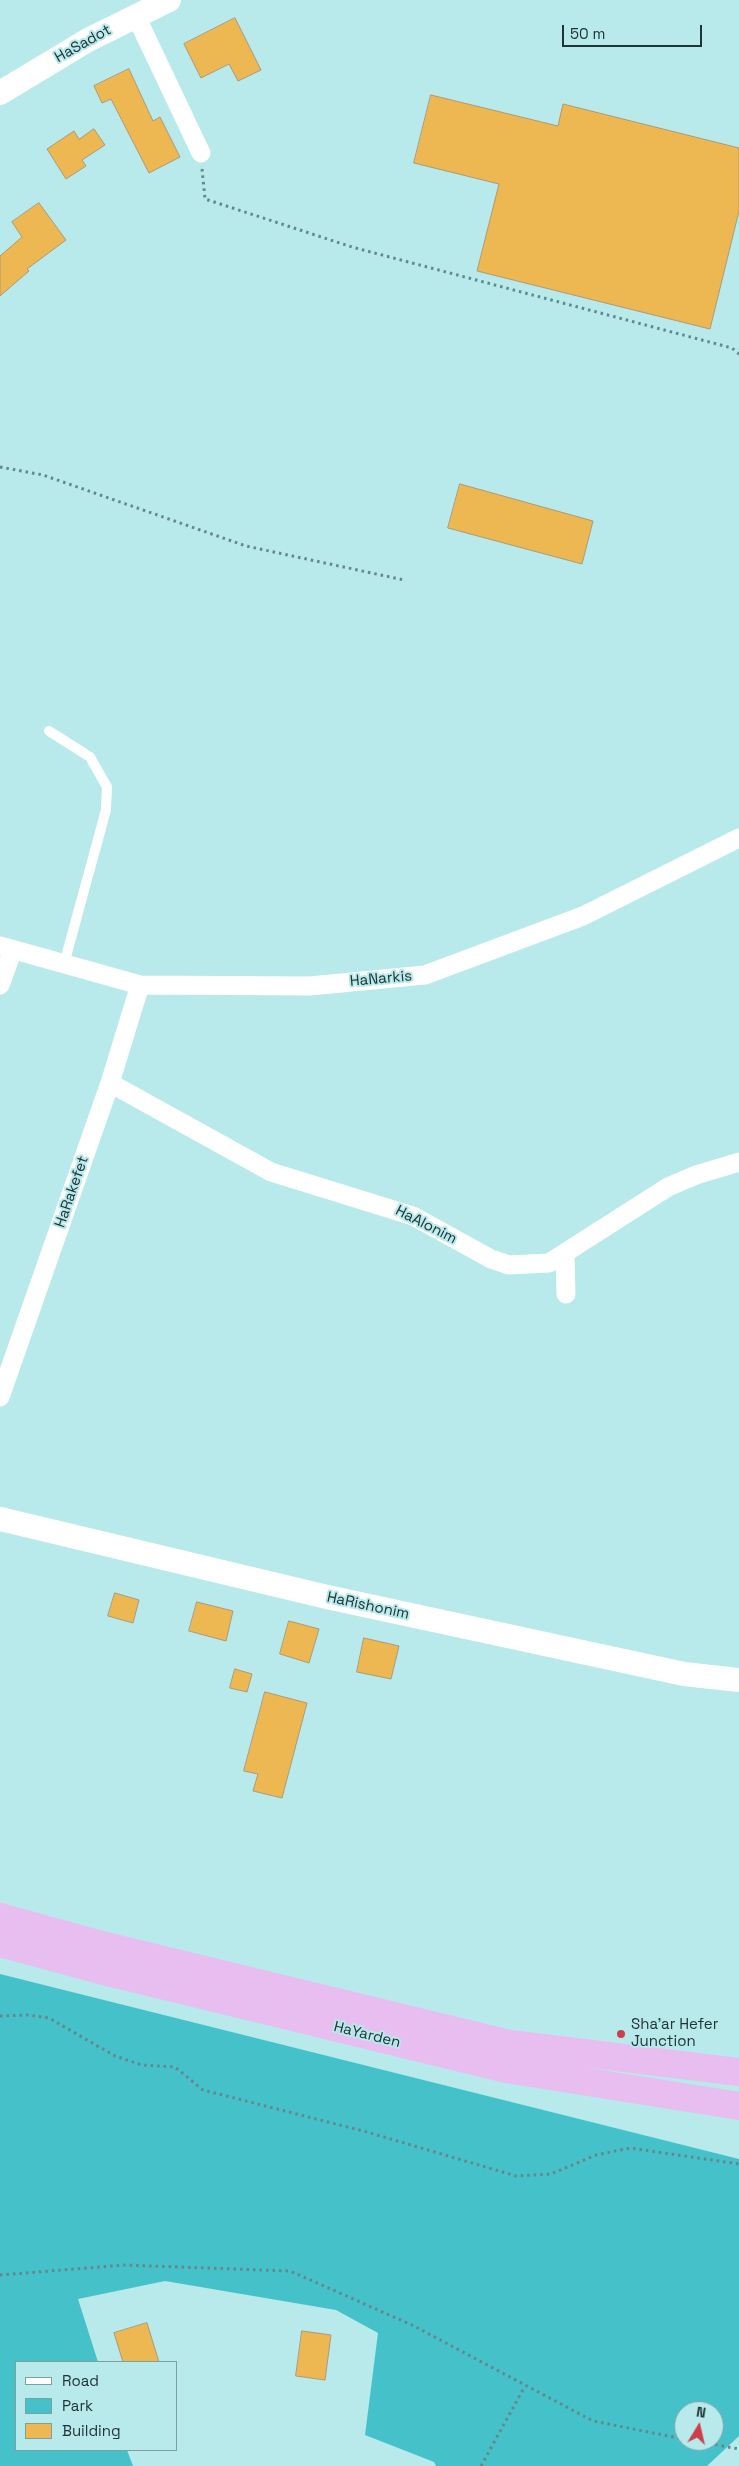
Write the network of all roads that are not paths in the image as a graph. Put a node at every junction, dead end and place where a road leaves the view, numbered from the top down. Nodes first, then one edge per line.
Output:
1 (169, 0) edge
2 (136, 16) junction
3 (0, 93) edge
4 (201, 153) road end
5 (50, 731) dead end
6 (739, 838) edge
7 (6, 948) edge
8 (64, 964) junction
9 (140, 985) junction
10 (0, 986) edge
11 (110, 1083) junction
12 (739, 1162) edge
13 (565, 1254) junction
14 (566, 1294) dead end
15 (3, 1378) edge
16 (0, 1397) edge
17 (0, 1518) edge
18 (739, 1680) edge
19 (0, 1917) edge
20 (0, 1943) edge
21 (739, 2072) edge
22 (739, 2106) edge

1 - 2 street, HaSadot
2 - 3 street, HaSadot
2 - 4 street
5 - 8 lane
6 - 9 street, HaNarkis
7 - 8 street, HaNarkis
7 - 10 street
8 - 9 street, HaNarkis
9 - 11 street, HaRakefet
11 - 13 street, HaAlonim
11 - 15 street, HaRakefet
12 - 13 street, HaAlonim
13 - 14 street
15 - 16 street, HaRakefet
17 - 18 street, HaRishonim
19 - 21 highway, HaYarden
20 - 22 highway, HaYarden

